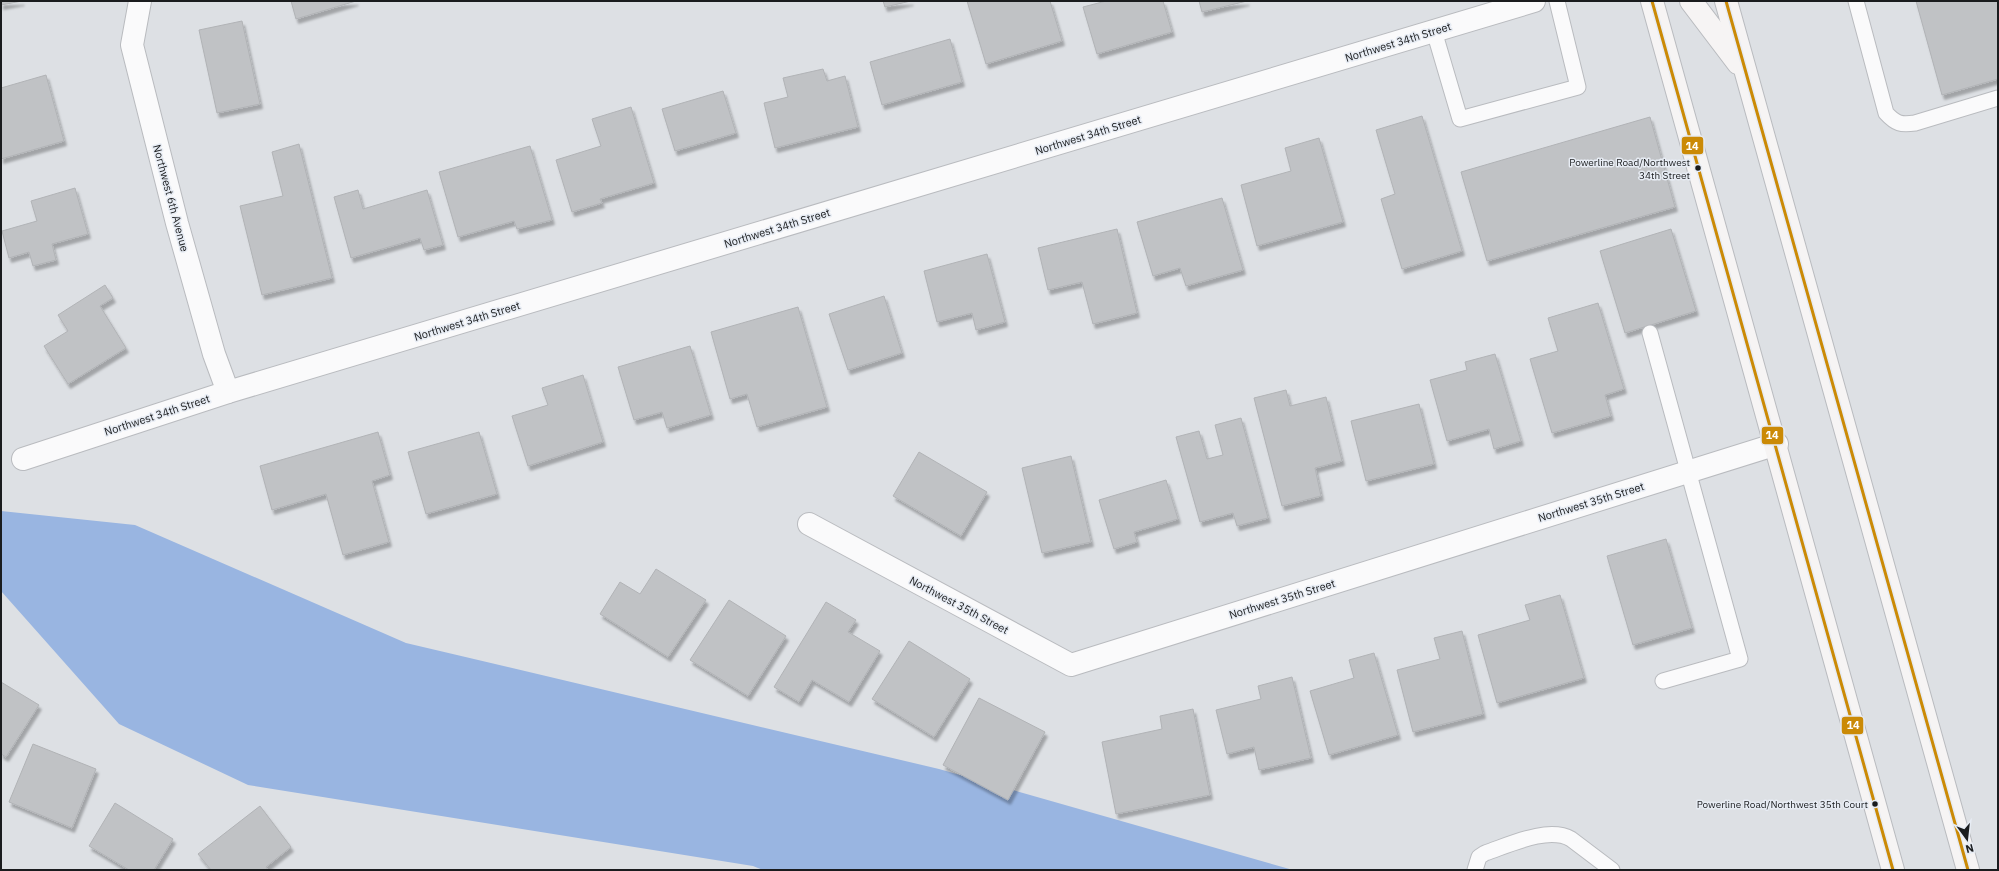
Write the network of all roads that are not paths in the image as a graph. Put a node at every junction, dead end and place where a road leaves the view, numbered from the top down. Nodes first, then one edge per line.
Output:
1 (140, 1) edge
2 (1534, 1) edge
3 (1557, 1) edge
4 (1652, 1) edge
5 (1691, 1) edge
6 (1726, 1) edge
7 (1856, 1) edge
8 (1434, 31) junction
9 (1745, 72) junction
10 (1998, 98) edge
11 (1650, 332) dead end
12 (228, 392) junction
13 (1777, 444) junction
14 (23, 459) dead end
15 (1687, 472) junction
16 (809, 524) dead end
17 (1663, 681) dead end
18 (1475, 870) edge
19 (1612, 870) edge
20 (1894, 870) edge
21 (1968, 870) edge

1 - 12 street, Northwest 6th Avenue
2 - 8 street, Northwest 34th Street
3 - 8 lane
4 - 13 main road
5 - 9 main road
6 - 9 main road
7 - 10 lane
8 - 12 street, Northwest 34th Street
9 - 21 main road
11 - 15 lane
12 - 14 street, Northwest 34th Street
13 - 15 street, Northwest 35th Street
13 - 20 main road
15 - 16 street, Northwest 35th Street
15 - 17 lane
18 - 19 lane

